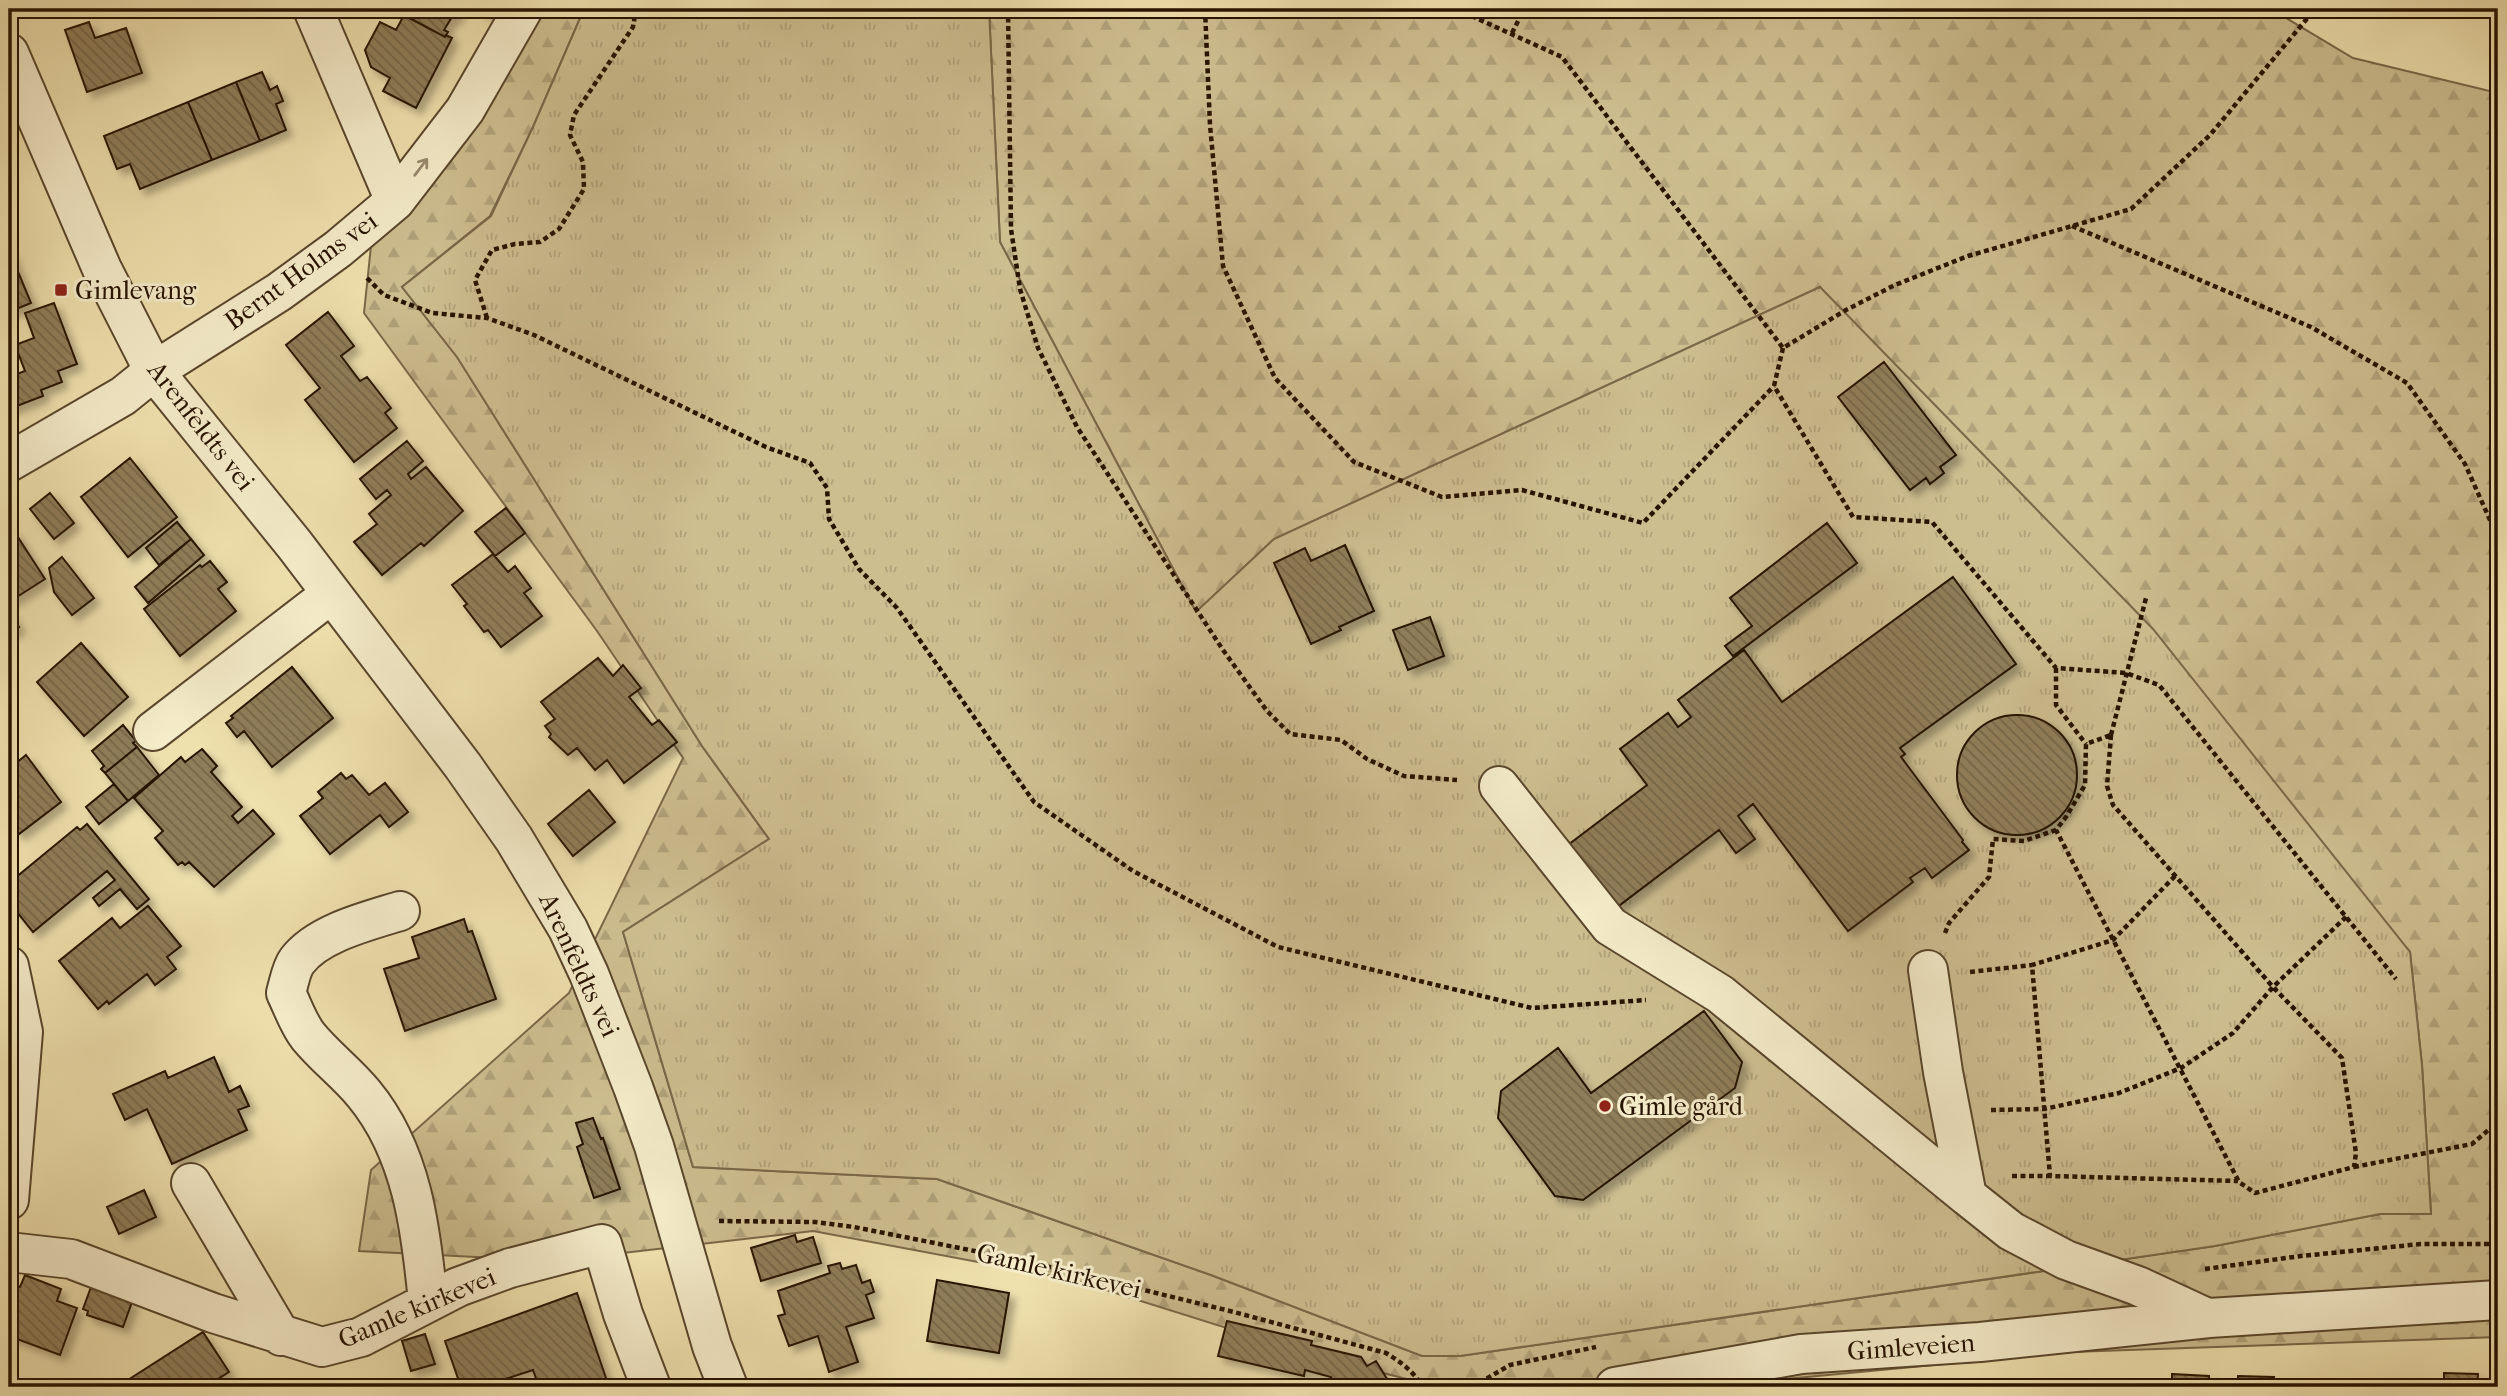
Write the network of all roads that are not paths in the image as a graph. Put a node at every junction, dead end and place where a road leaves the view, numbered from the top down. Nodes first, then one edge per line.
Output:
1 (313, 9) edge
2 (523, 9) edge
3 (9, 53) edge
4 (395, 201) junction
5 (154, 371) junction
6 (9, 462) edge
7 (331, 594) junction
8 (153, 731) dead end
9 (1499, 786) road end
10 (400, 911) dead end
11 (9, 966) edge
12 (1928, 970) road end
13 (191, 1183) dead end
14 (1967, 1196) junction
15 (9, 1200) edge
16 (9, 1252) edge
17 (2498, 1300) edge
18 (428, 1302) junction
19 (2209, 1318) junction
20 (281, 1336) junction
21 (651, 1387) edge
22 (728, 1387) edge
23 (1615, 1387) edge

1 - 4 street
4 -> 2 street, Bernt Holms vei
3 - 5 street, Arenfeldts vei
4 - 5 street, Bernt Holms vei
5 - 6 street, Bernt Holms vei
5 - 7 street, Arenfeldts vei
7 - 8 street
7 - 22 street, Arenfeldts vei
9 - 14 street, Gimleveien
10 - 18 street
11 - 15 street
12 - 14 street
13 - 20 street
14 - 19 street, Gimleveien
16 - 20 street, Gamle kirkevei
17 - 19 street, Gimleveien
18 - 20 street, Gamle kirkevei
18 - 21 street, Gamle kirkevei
19 - 23 street, Gimleveien

